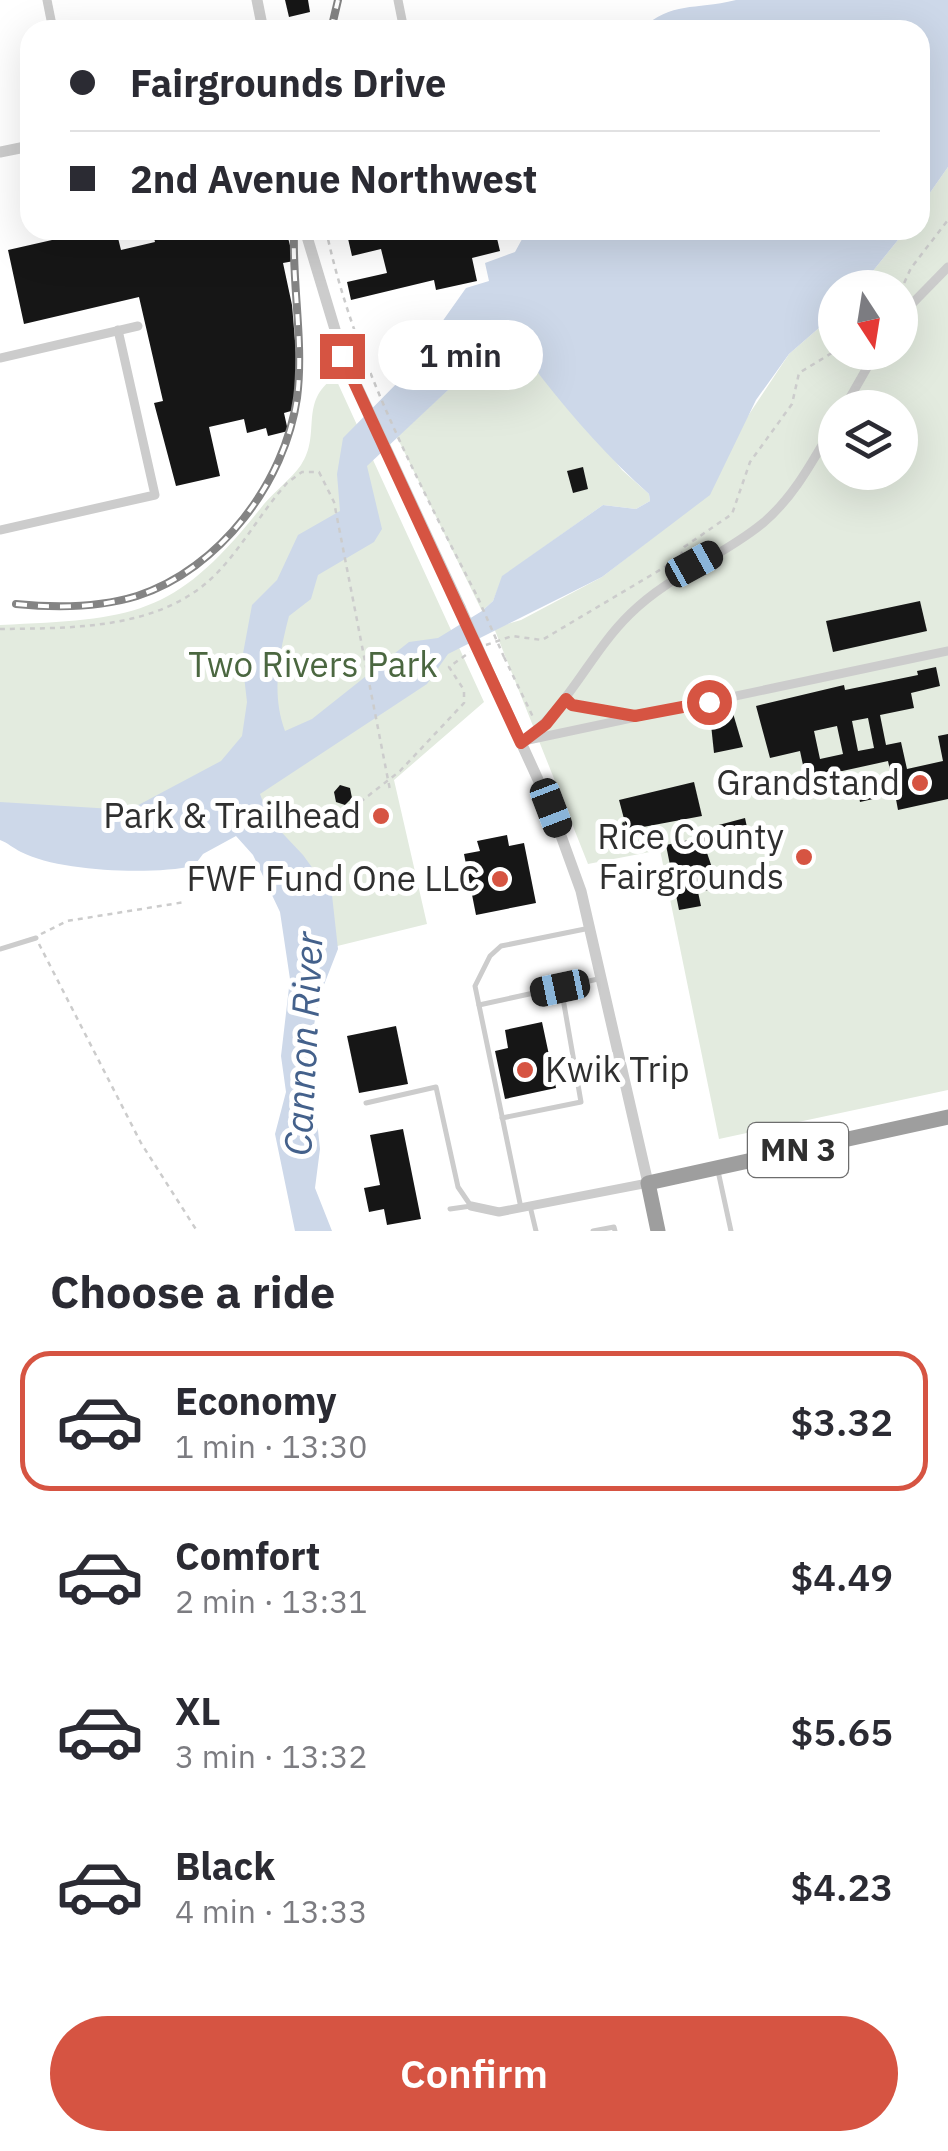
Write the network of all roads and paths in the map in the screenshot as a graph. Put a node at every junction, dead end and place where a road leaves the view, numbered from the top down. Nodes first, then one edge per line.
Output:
1 (948, 220) edge
2 (308, 240) edge
3 (328, 240) edge
4 (948, 268) edge
5 (910, 270) edge
6 (918, 298) edge
7 (138, 326) dead end
8 (118, 330) junction
9 (0, 358) edge
10 (818, 361) edge
11 (818, 451) edge
12 (0, 530) edge
13 (0, 629) edge
14 (948, 651) edge
15 (566, 699) junction
16 (635, 716) junction
17 (534, 718) dead end
18 (521, 743) junction
19 (390, 780) junction
20 (390, 790) dead end
21 (252, 819) dead end
22 (185, 902) dead end
23 (590, 928) junction
24 (36, 938) junction
25 (0, 949) edge
26 (602, 979) junction
27 (560, 988) junction
28 (479, 1005) junction
29 (366, 1103) dead end
30 (948, 1117) edge
31 (502, 1118) junction
32 (717, 1168) junction
33 (648, 1183) junction
34 (471, 1206) junction
35 (526, 1207) junction
36 (450, 1210) dead end
37 (198, 1231) edge
38 (536, 1231) edge
39 (593, 1231) edge
40 (615, 1231) edge
41 (658, 1231) edge
42 (731, 1231) edge

1 - 5 path
2 - 18 street, bridge
3 - 17 path, bridge
4 - 6 street
7 - 8 street
8 - 9 street
8 - 12 street
10 - 19 path
11 - 15 street
13 - 19 path
14 - 16 street
15 - 16 street
15 - 18 street
16 - 18 street
18 - 23 street
19 - 20 path
19 - 21 path
22 - 24 path
23 - 26 street
23 - 28 lane
24 - 25 lane
24 - 37 path
26 - 27 lane
26 - 33 street
27 - 28 lane
27 - 31 lane
28 - 31 lane
29 - 34 lane
30 - 32 highway, MN 3
31 - 35 lane
32 - 33 highway, MN 3
32 - 42 lane
33 - 35 street
33 - 41 highway
34 - 35 street
34 - 36 lane
35 - 38 lane
39 - 40 lane

